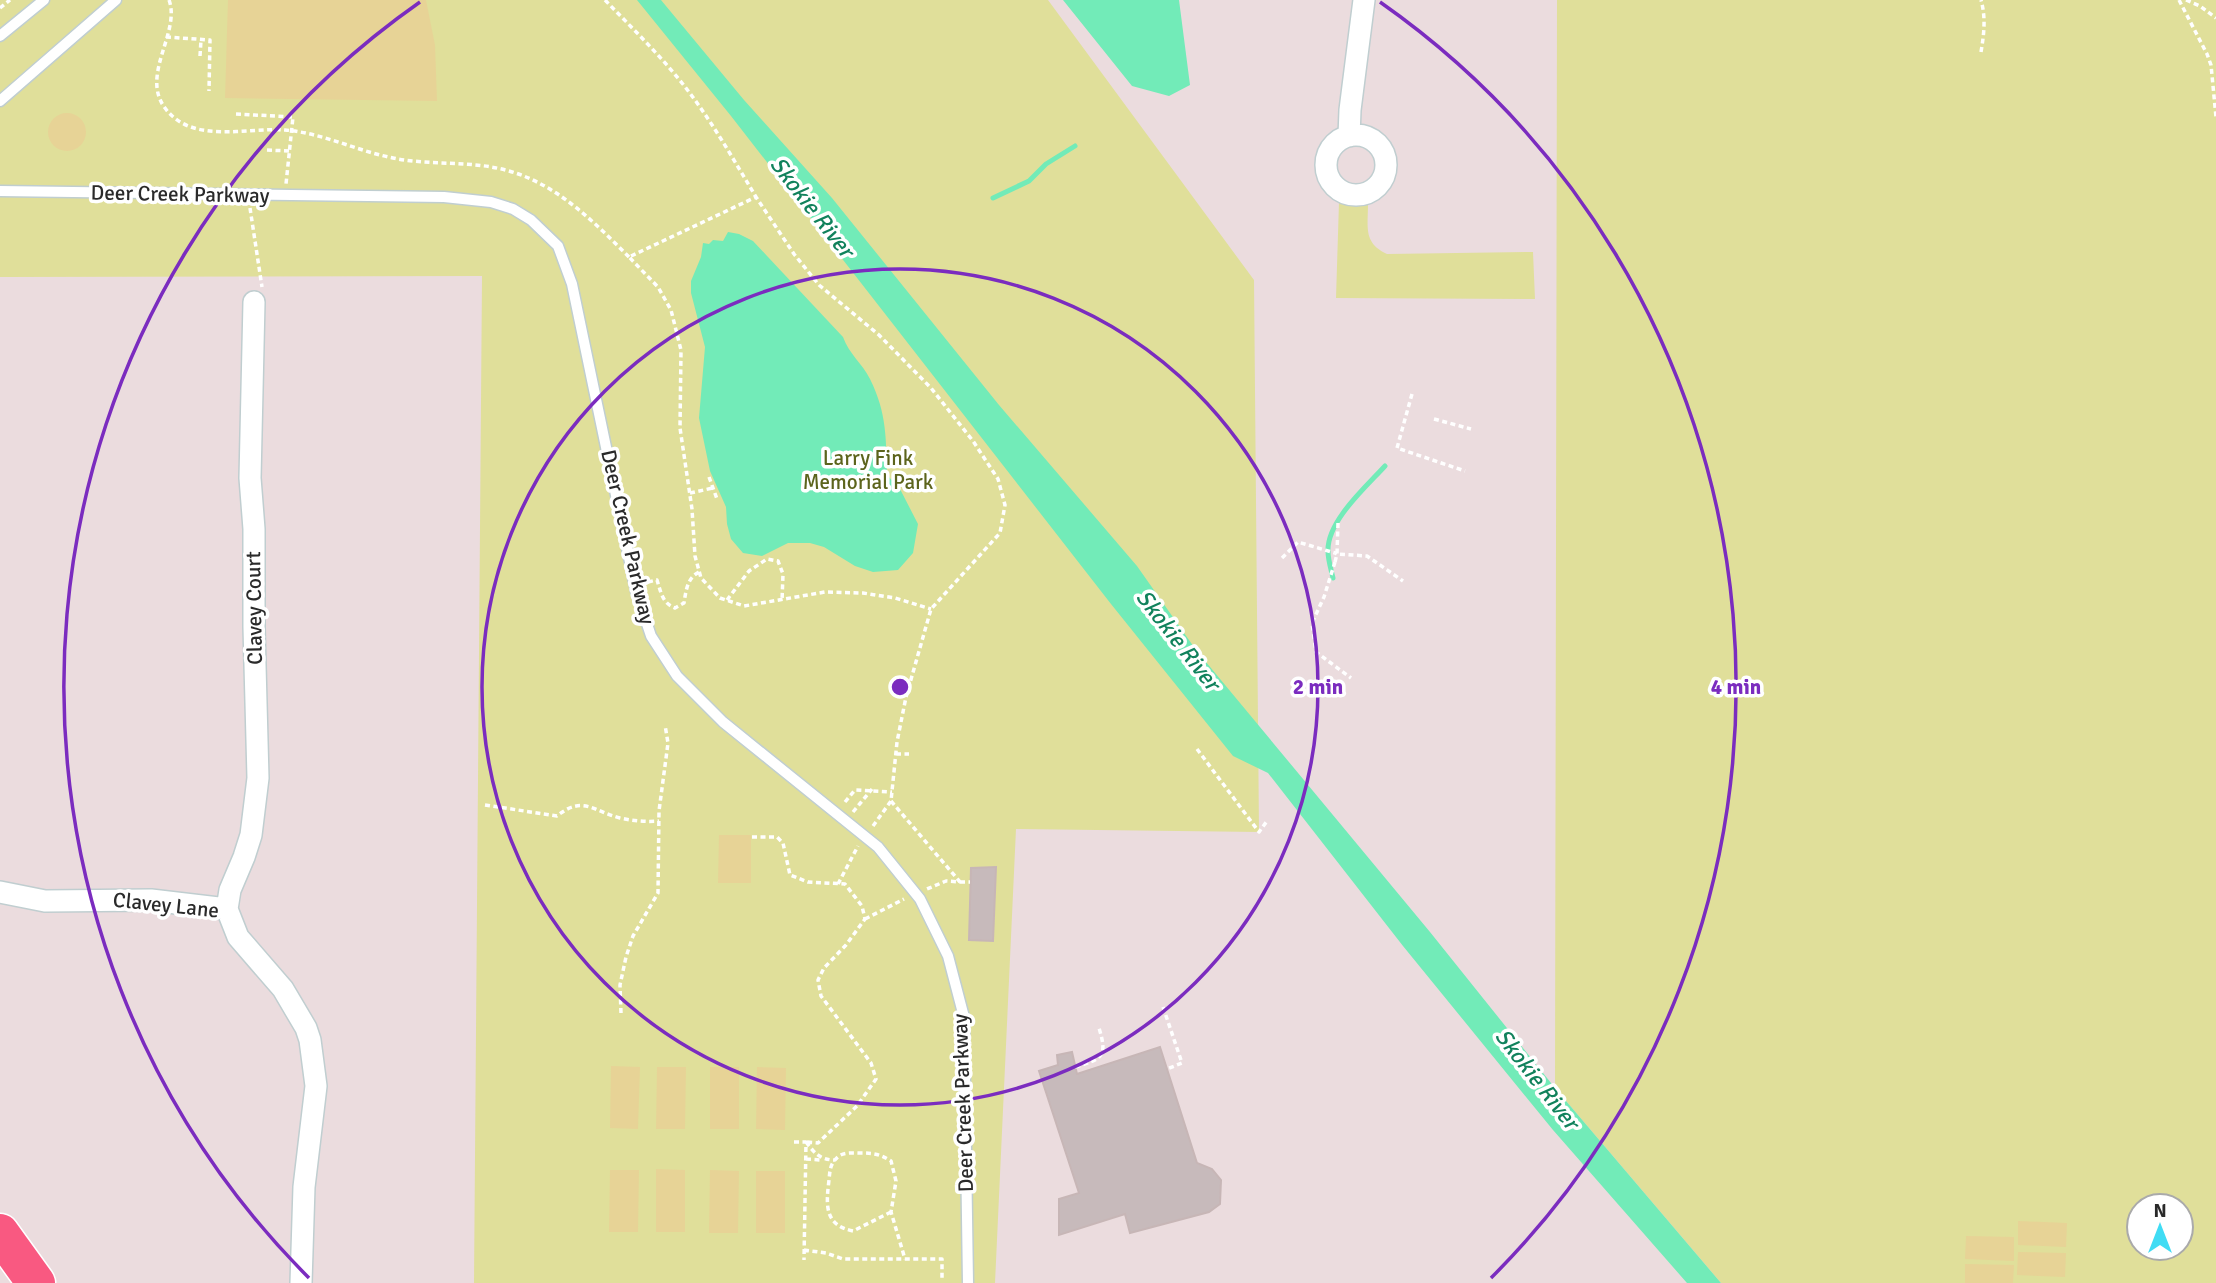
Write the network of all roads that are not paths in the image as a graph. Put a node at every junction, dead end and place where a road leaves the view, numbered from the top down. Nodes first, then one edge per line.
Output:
1 (44, 0) edge
2 (116, 0) edge
3 (1364, 0) edge
4 (0, 36) edge
5 (0, 101) edge
6 (1349, 136) dead end
7 (0, 191) edge
8 (259, 297) road end
9 (0, 892) edge
10 (228, 909) junction
11 (0, 1234) edge
12 (0, 1265) edge
13 (13, 1283) edge
14 (36, 1283) edge
15 (301, 1283) edge
16 (968, 1283) edge

1 - 4 lane
2 - 5 lane
3 - 6 street
7 - 16 lane, Deer Creek Parkway
8 - 10 street, Clavey Court
9 - 10 street, Clavey Lane
10 - 15 street, Clavey Lane
11 - 14 highway
12 - 13 highway

